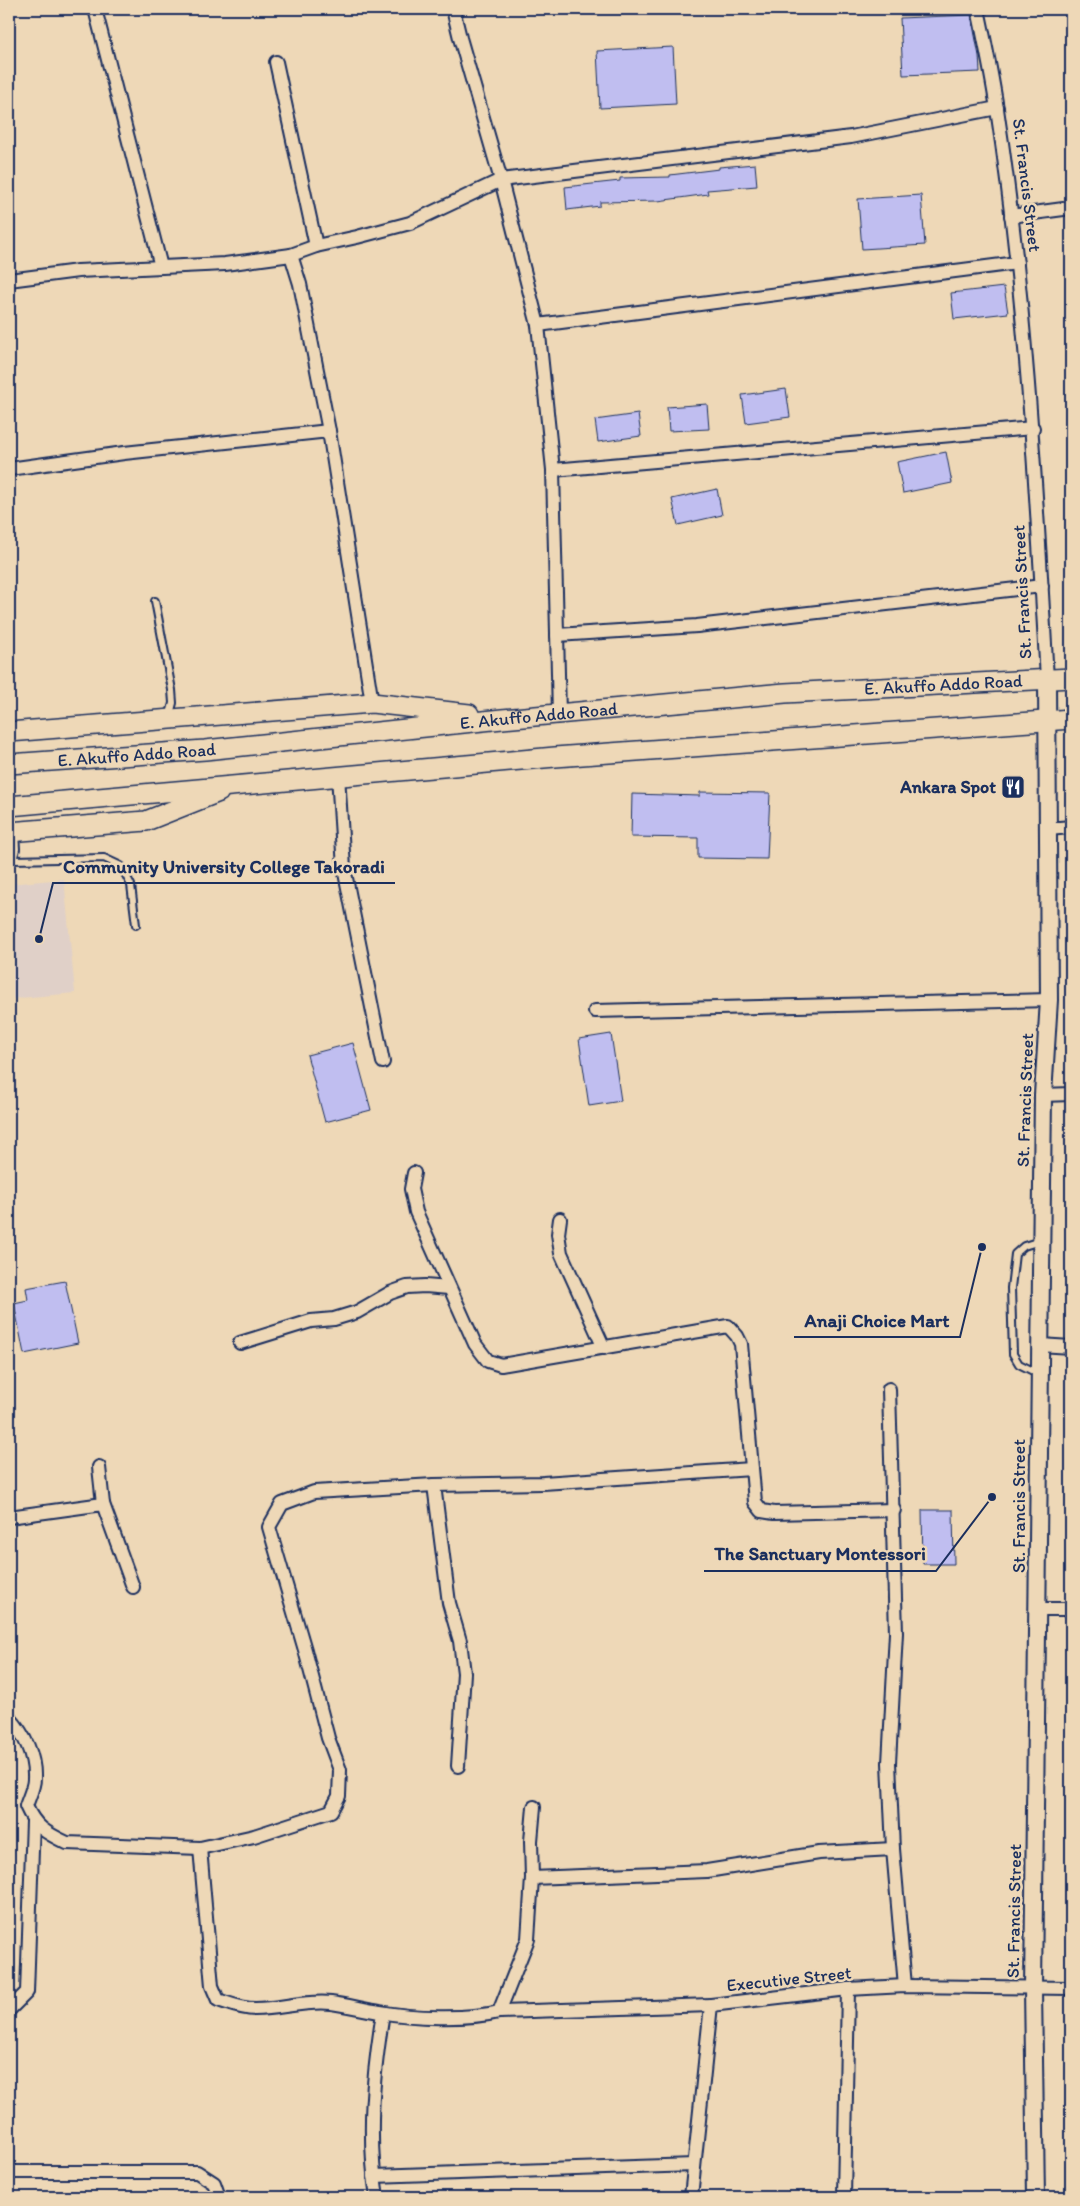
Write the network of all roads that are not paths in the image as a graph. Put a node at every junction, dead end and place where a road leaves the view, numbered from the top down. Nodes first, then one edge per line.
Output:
1 (95, 9) edge
2 (453, 9) edge
3 (978, 9) edge
4 (276, 62) dead end
5 (997, 108) junction
6 (501, 180) junction
7 (1071, 208) edge
8 (1011, 216) junction
9 (316, 246) junction
10 (291, 255) junction
11 (1017, 263) junction
12 (161, 267) junction
13 (9, 280) edge
14 (538, 324) junction
15 (1033, 428) junction
16 (329, 431) junction
17 (9, 469) edge
18 (554, 470) junction
19 (1042, 586) junction
20 (155, 601) dead end
21 (557, 635) junction
22 (1071, 678) edge
23 (1047, 680) junction
24 (372, 703) junction
25 (559, 714) junction
26 (168, 719) junction
27 (502, 719) junction
28 (1071, 719) edge
29 (1047, 722) junction
30 (9, 732) edge
31 (9, 764) edge
32 (338, 774) junction
33 (237, 784) junction
34 (9, 806) edge
35 (1071, 827) edge
36 (1048, 828) junction
37 (12, 832) edge
38 (11, 861) edge
39 (136, 925) dead end
40 (1049, 1000) junction
41 (595, 1011) dead end
42 (383, 1062) dead end
43 (1043, 1094) junction
44 (1071, 1094) edge
45 (414, 1173) dead end
46 (560, 1219) dead end
47 (1041, 1241) junction
48 (449, 1288) junction
49 (240, 1343) dead end
50 (1040, 1345) junction
51 (1071, 1347) edge
52 (604, 1348) junction
53 (1040, 1374) junction
54 (889, 1389) dead end
55 (99, 1467) dead end
56 (752, 1469) junction
57 (434, 1485) junction
58 (102, 1504) junction
59 (894, 1510) junction
60 (9, 1517) edge
61 (133, 1587) dead end
62 (1038, 1609) junction
63 (1071, 1609) edge
64 (9, 1717) edge
65 (458, 1766) dead end
66 (534, 1807) dead end
67 (33, 1821) junction
68 (200, 1848) junction
69 (893, 1849) junction
70 (532, 1878) junction
71 (905, 1986) junction
72 (1071, 1988) edge
73 (848, 1989) junction
74 (1033, 1989) junction
75 (711, 2005) junction
76 (9, 2010) edge
77 (499, 2012) junction
78 (382, 2013) junction
79 (694, 2165) junction
80 (9, 2172) edge
81 (374, 2176) junction
82 (219, 2197) edge
83 (377, 2197) edge
84 (691, 2197) edge
85 (844, 2197) edge
86 (1036, 2197) edge

1 - 12 street
2 - 6 street
3 - 5 street, St. Francis Street
4 - 9 street
5 - 6 street
5 - 8 street, St. Francis Street
6 - 9 street
6 - 14 street
7 - 8 street
8 - 11 street, St. Francis Street
9 - 10 street
10 - 12 street
10 - 16 street
11 - 14 street
11 - 15 street, St. Francis Street
12 - 13 street
14 - 18 street
15 - 18 street
15 - 19 street, St. Francis Street
16 - 17 street
16 - 24 street
18 - 21 street
19 - 21 street
19 - 23 street, St. Francis Street
20 - 26 lane
21 - 25 street
22 - 23 main road, E. Akuffo Addo Road
23 - 25 main road, E. Akuffo Addo Road
23 - 29 street, St. Francis Street
24 - 26 main road
24 - 27 main road
25 - 27 main road, E. Akuffo Addo Road
26 - 30 main road
27 - 31 main road, E. Akuffo Addo Road
28 - 29 main road, E. Akuffo Addo Road
29 - 32 main road, E. Akuffo Addo Road
29 - 36 street, St. Francis Street
32 - 33 main road, E. Akuffo Addo Road
32 - 42 street
33 - 34 main road, E. Akuffo Addo Road
33 - 37 main road
35 - 36 street
36 - 40 street, St. Francis Street
37 - 38 lane
38 - 39 lane
40 - 41 street
40 - 43 street, St. Francis Street
43 - 44 street
43 - 47 street, St. Francis Street
45 - 48 street
46 - 52 street
47 - 50 street, St. Francis Street
47 - 53 lane
48 - 49 street
48 - 52 street
50 - 51 street
50 - 53 street, St. Francis Street
52 - 56 street
53 - 62 street, St. Francis Street
54 - 59 street
55 - 58 street
56 - 57 street
56 - 59 street
57 - 65 street
57 - 68 street
58 - 60 street
58 - 61 street
59 - 69 street
62 - 63 street
62 - 74 street, St. Francis Street
64 - 67 street
66 - 70 street
67 - 68 street
67 - 76 street
68 - 78 street
69 - 70 street
69 - 71 street
70 - 77 street
71 - 73 street, Executive Street
71 - 74 street, Executive Street
72 - 74 street, Executive Street
73 - 75 street, Executive Street
73 - 85 street
74 - 86 street, St. Francis Street
75 - 77 street
75 - 79 street, Executive Street
77 - 78 street
78 - 81 street
79 - 81 street
79 - 84 street, Executive Street
80 - 82 street
81 - 83 street

